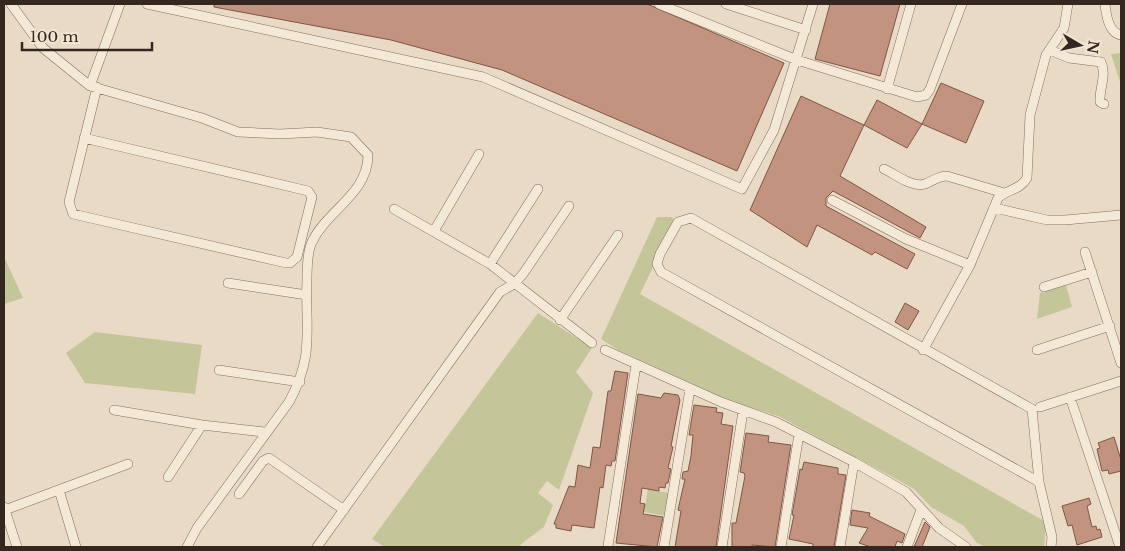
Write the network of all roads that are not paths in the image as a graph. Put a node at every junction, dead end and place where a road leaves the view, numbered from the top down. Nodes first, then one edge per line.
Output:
1 (12, 4) edge
2 (120, 4) edge
3 (147, 4) edge
4 (659, 4) edge
5 (726, 4) edge
6 (813, 4) edge
7 (911, 4) edge
8 (962, 4) edge
9 (1068, 4) edge
10 (1104, 4) edge
11 (160, 5) edge
12 (806, 30) junction
13 (1121, 35) edge
14 (1050, 50) junction
15 (796, 60) junction
16 (93, 86) junction
17 (886, 89) junction
18 (1104, 104) dead end
19 (84, 138) junction
20 (478, 154) dead end
21 (884, 169) dead end
22 (538, 189) dead end
23 (1004, 193) junction
24 (832, 200) dead end
25 (569, 206) dead end
26 (995, 208) junction
27 (394, 209) dead end
28 (1121, 215) edge
29 (306, 223) junction
30 (323, 226) junction
31 (434, 231) junction
32 (618, 235) dead end
33 (1085, 252) dead end
34 (490, 264) junction
35 (970, 265) junction
36 (1092, 272) junction
37 (228, 283) dead end
38 (514, 284) junction
39 (1044, 287) dead end
40 (306, 295) junction
41 (560, 320) junction
42 (1110, 326) junction
43 (592, 342) dead end
44 (605, 350) dead end
45 (924, 350) junction
46 (1038, 350) dead end
47 (1121, 363) edge
48 (636, 365) junction
49 (219, 370) dead end
50 (1121, 381) edge
51 (300, 382) junction
52 (690, 389) junction
53 (1070, 397) junction
54 (1040, 407) dead end
55 (114, 410) dead end
56 (743, 411) junction
57 (202, 425) junction
58 (264, 432) junction
59 (799, 434) junction
60 (854, 462) junction
61 (128, 464) dead end
62 (168, 477) dead end
63 (1039, 482) junction
64 (60, 490) junction
65 (239, 494) dead end
66 (4, 509) edge
67 (344, 510) junction
68 (921, 510) junction
69 (608, 546) dead end
70 (17, 547) edge
71 (76, 547) edge
72 (188, 547) edge
73 (317, 547) edge
74 (664, 547) edge
75 (722, 547) edge
76 (781, 547) edge
77 (840, 547) edge
78 (907, 547) edge
79 (966, 547) edge
80 (1051, 547) edge
81 (1120, 547) edge

1 - 16 street
2 - 16 street
3 - 11 street
4 - 15 street
5 - 12 street
6 - 12 street
7 - 17 street
8 - 17 street
9 - 14 street
10 - 13 street
11 - 15 street
12 - 15 street
14 - 18 street
14 - 23 street
15 - 17 street
16 - 19 street
16 - 30 street
19 - 29 street
19 - 29 street
20 - 31 street
21 - 23 street
22 - 34 street
23 - 26 street
24 - 35 street
25 - 38 street
26 - 28 street
26 - 35 street
27 - 31 street
29 - 30 street
30 - 40 street
31 - 34 street
32 - 41 street
33 - 36 street
34 - 38 street
35 - 45 street
36 - 39 street
36 - 42 street
37 - 40 street
38 - 41 street
38 - 67 street
40 - 51 street
41 - 43 street
42 - 46 street
42 - 47 street
44 - 48 street
45 - 63 street
45 - 63 street
48 - 52 street
48 - 69 street
49 - 51 street
50 - 53 street
51 - 58 street
52 - 56 street
52 - 74 street
53 - 54 street
53 - 81 street
55 - 57 street
56 - 59 street
56 - 75 street
57 - 58 street
57 - 62 street
58 - 72 street
59 - 60 street
59 - 76 street
60 - 68 street
60 - 77 street
61 - 64 street
63 - 80 street
64 - 66 street
64 - 71 street
65 - 67 street
66 - 70 street
67 - 73 street
68 - 78 street
68 - 79 street

